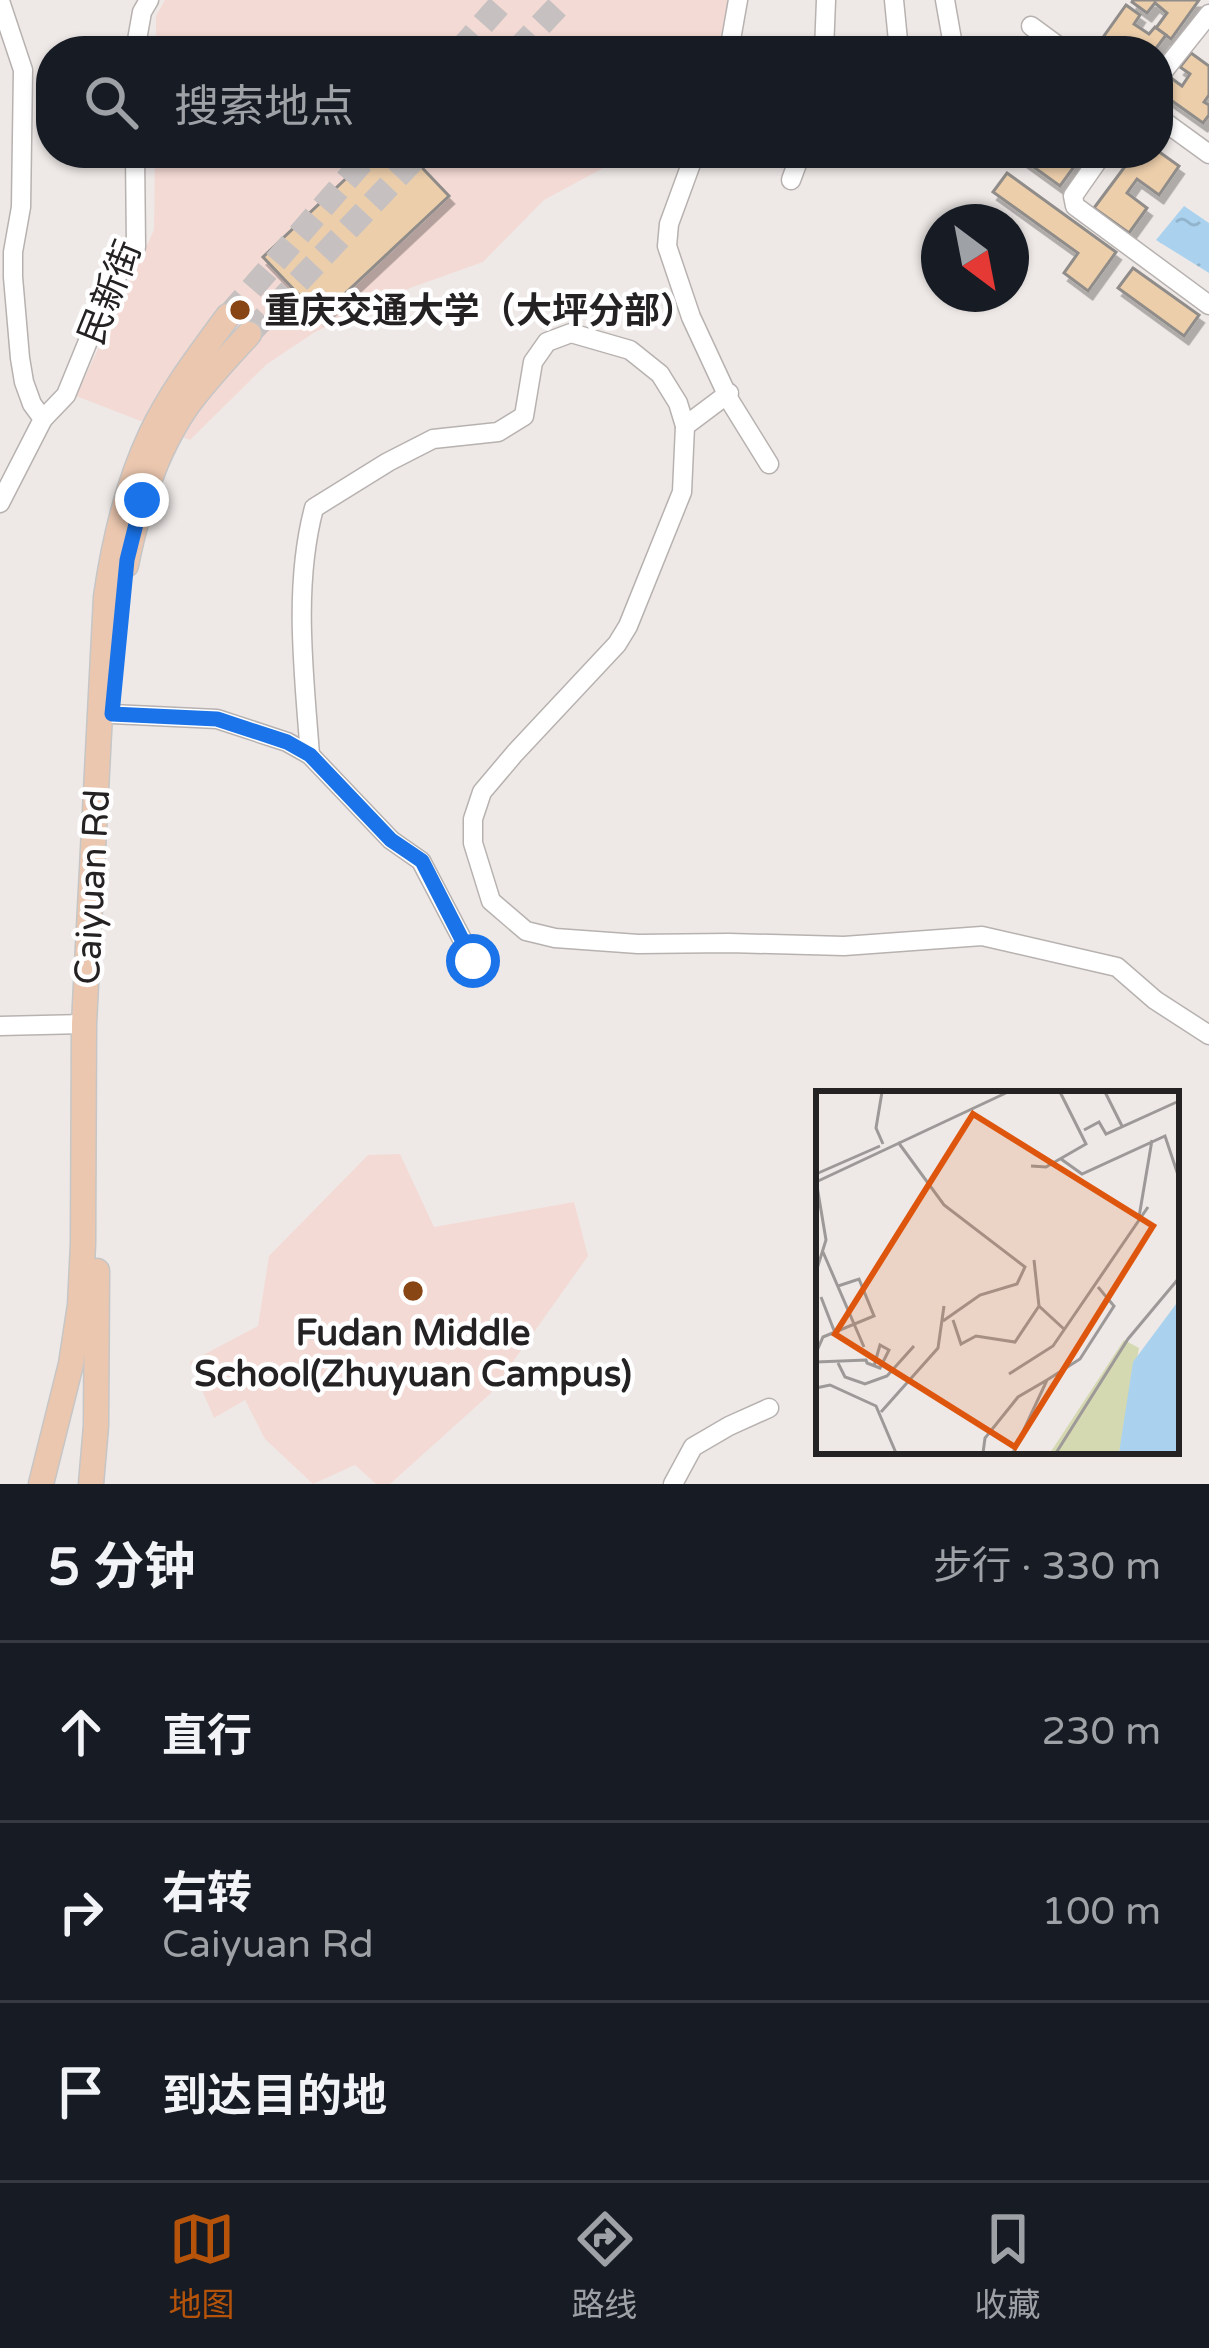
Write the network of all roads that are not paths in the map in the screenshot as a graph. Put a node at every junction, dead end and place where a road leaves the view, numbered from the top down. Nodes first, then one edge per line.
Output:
1 (149, 0) edge
2 (738, 0) edge
3 (826, 0) edge
4 (894, 0) edge
5 (945, 0) edge
6 (0, 1) edge
7 (1209, 14) edge
8 (1031, 26) dead end
9 (138, 36) edge
10 (732, 36) edge
11 (825, 36) edge
12 (898, 36) edge
13 (951, 36) edge
14 (1045, 36) edge
15 (1173, 59) edge
16 (1173, 128) edge
17 (1209, 154) edge
18 (136, 168) edge
19 (690, 168) edge
20 (795, 168) edge
21 (1093, 168) edge
22 (791, 180) dead end
23 (1209, 305) edge
24 (228, 316) tunnel mouth
25 (249, 334) tunnel mouth
26 (729, 393) junction
27 (43, 419) junction
28 (685, 426) junction
29 (769, 464) dead end
30 (0, 503) edge
31 (112, 714) junction
32 (310, 755) junction
33 (473, 961) dead end
34 (84, 1024) junction
35 (0, 1026) edge
36 (1209, 1035) edge
37 (769, 1408) dead end
38 (92, 1482) edge
39 (41, 1484) edge
40 (673, 1484) edge

1 - 9 street
2 - 10 street
3 - 11 street
4 - 12 street
5 - 13 street
6 - 27 street
7 - 15 street
8 - 14 street
16 - 17 street
18 - 27 street, 民新街
19 - 26 street
20 - 22 street
21 - 23 street
24 - 34 main road, Caiyuan Rd
25 - 31 main road, Caiyuan Rd
26 - 28 street
26 - 29 street
27 - 30 street, 民新街
28 - 32 street
28 - 36 street
31 - 32 street
31 - 38 main road, Caiyuan Rd
32 - 33 street
34 - 35 street
34 - 39 main road, Caiyuan Rd
37 - 40 street

